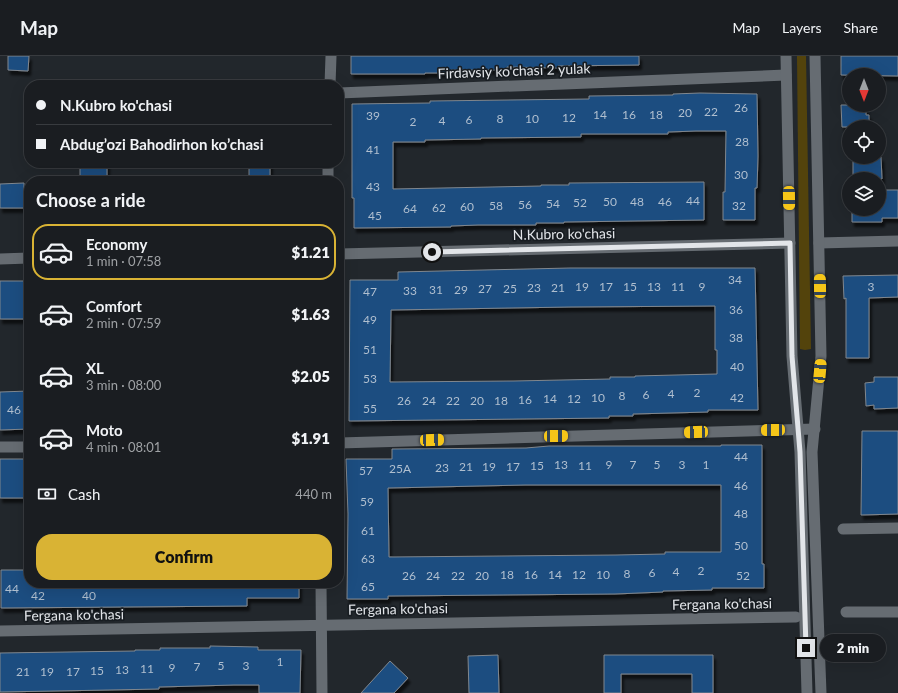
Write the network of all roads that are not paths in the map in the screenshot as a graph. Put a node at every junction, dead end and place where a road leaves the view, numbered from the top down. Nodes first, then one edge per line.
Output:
1 (330, 56) edge
2 (786, 56) edge
3 (815, 56) edge
4 (786, 75) junction
5 (330, 80) edge
6 (344, 93) edge
7 (898, 241) edge
8 (790, 243) junction
9 (819, 243) junction
10 (344, 254) edge
11 (24, 258) edge
12 (0, 259) edge
13 (798, 429) junction
14 (815, 429) junction
15 (344, 443) edge
16 (0, 447) edge
17 (24, 447) edge
18 (898, 528) edge
19 (843, 529) dead end
20 (321, 588) edge
21 (846, 612) dead end
22 (898, 612) edge
23 (796, 617) dead end
24 (321, 625) junction
25 (0, 631) edge
26 (322, 693) edge
27 (807, 693) edge
28 (821, 693) edge

1 - 5 street
2 - 4 street
3 - 9 street
4 - 6 street, Firdavsiy ko'chasi 2 yulak
4 - 8 street
7 - 9 street
8 - 10 street, N.Kubro ko'chasi
8 - 13 street
9 - 14 street
11 - 12 street
13 - 14 street
13 - 15 street
13 - 27 street
14 - 28 street
16 - 17 street
18 - 19 street
20 - 24 street
21 - 22 street
23 - 24 street, Fergana ko'chasi
24 - 25 street, Fergana ko'chasi
24 - 26 street

